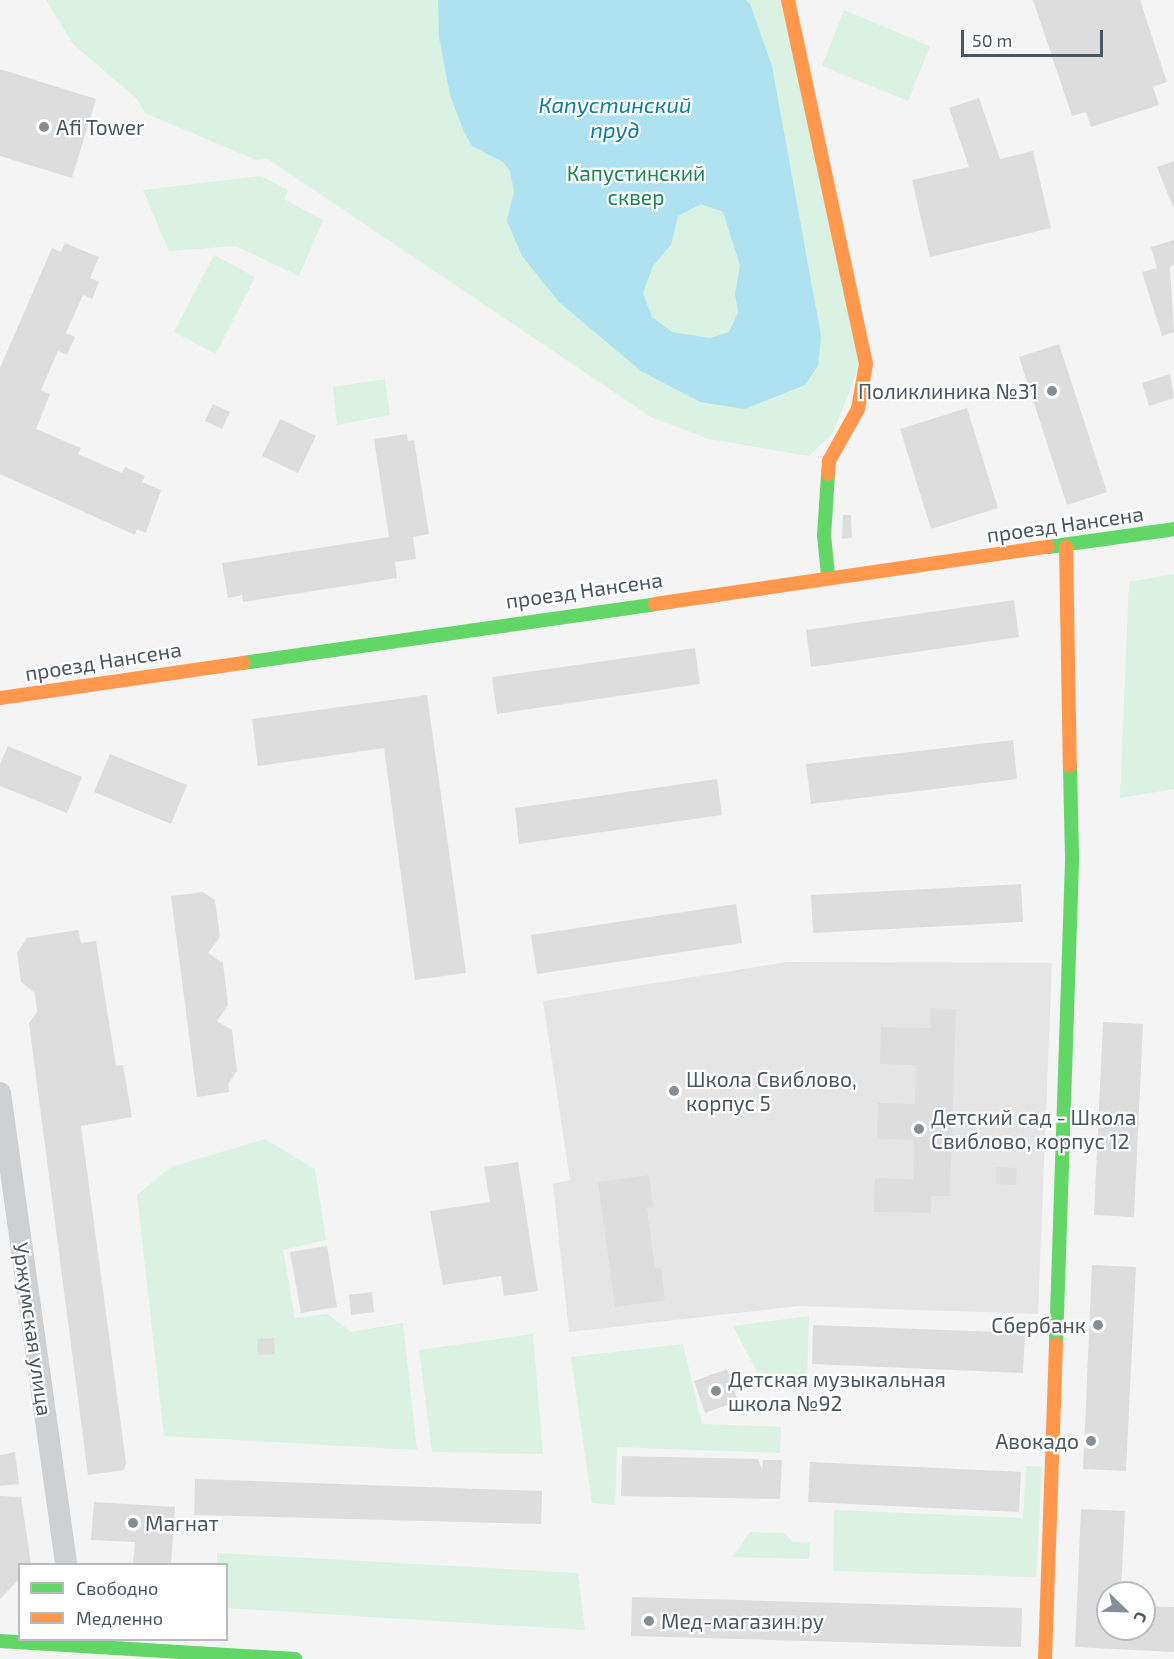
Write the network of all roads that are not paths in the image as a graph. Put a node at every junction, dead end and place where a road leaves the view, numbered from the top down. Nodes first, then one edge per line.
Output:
1 (788, 0) edge
2 (1174, 529) edge
3 (1066, 547) junction
4 (828, 575) junction
5 (0, 698) edge
6 (0, 1093) edge
7 (66, 1563) edge
8 (0, 1641) edge
9 (73, 1647) edge
10 (295, 1659) edge
11 (1045, 1659) edge

1 - 4 street
2 - 3 street, проезд Нансена
3 - 4 street, проезд Нансена
3 - 11 street
4 - 5 street, проезд Нансена
6 - 7 street, Уржумская улица
8 - 9 street
9 - 10 street

